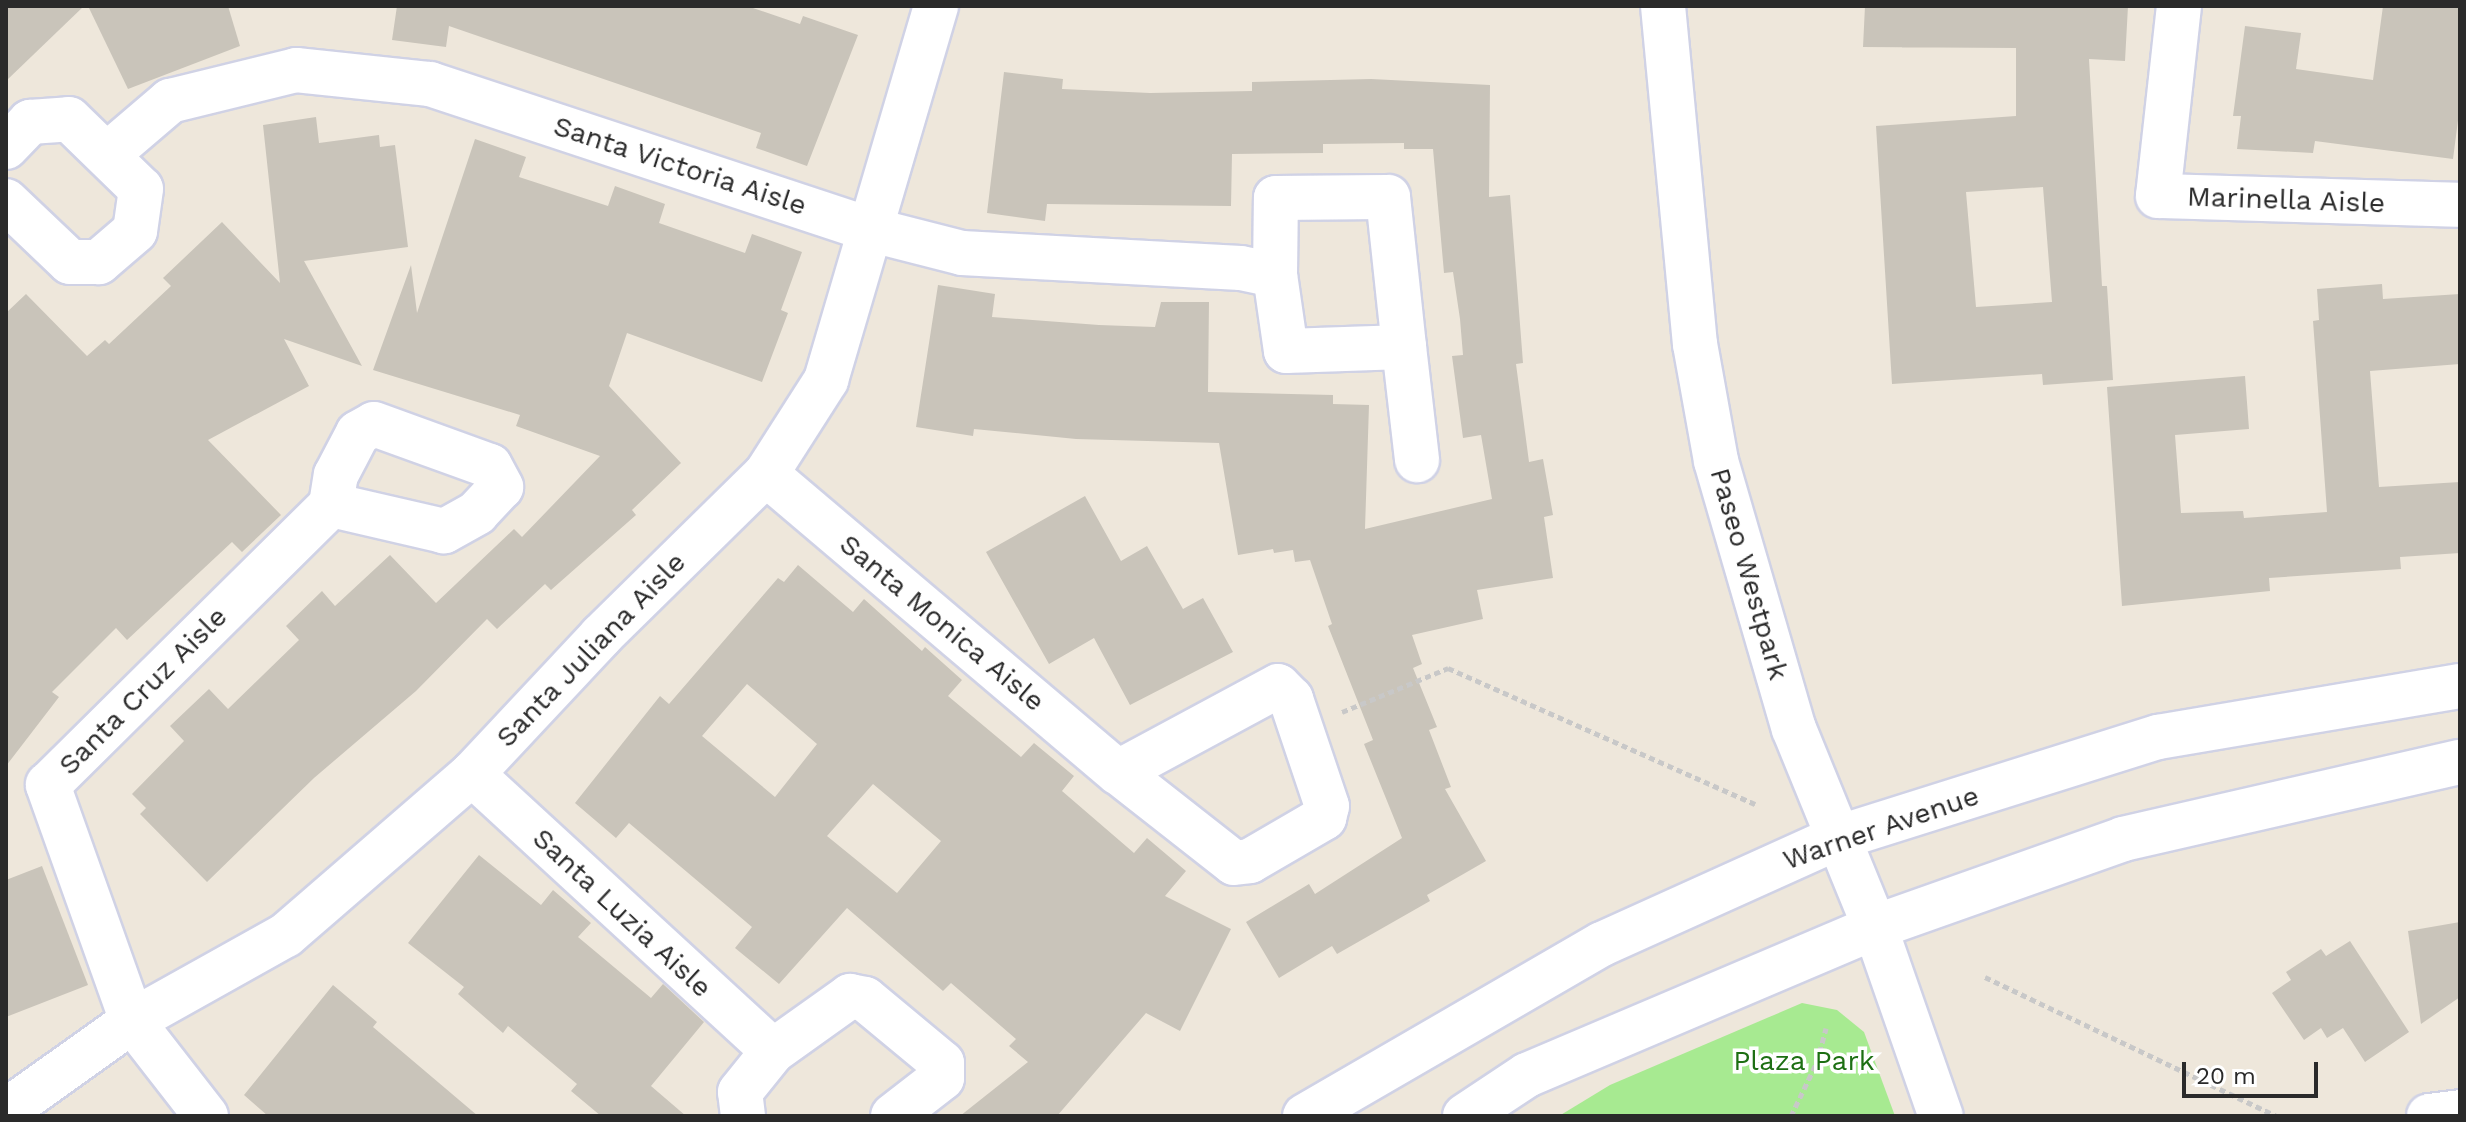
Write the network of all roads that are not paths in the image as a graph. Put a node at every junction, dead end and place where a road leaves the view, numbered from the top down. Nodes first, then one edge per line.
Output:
1 (936, 6) edge
2 (1663, 6) edge
3 (2179, 6) edge
4 (6, 147) edge
5 (108, 154) junction
6 (6, 201) edge
7 (2460, 205) edge
8 (872, 230) junction
9 (1275, 275) junction
10 (1404, 347) junction
11 (1417, 460) dead end
12 (766, 474) junction
13 (331, 505) dead end
14 (2460, 686) edge
15 (2460, 762) edge
16 (1118, 772) junction
17 (472, 774) junction
18 (1837, 838) junction
19 (1875, 927) junction
20 (132, 1021) junction
21 (773, 1051) junction
22 (6, 1111) edge
23 (2460, 1112) edge
24 (206, 1116) edge
25 (743, 1116) edge
26 (893, 1116) edge
27 (1305, 1116) edge
28 (1465, 1116) edge
29 (1941, 1116) edge
30 (2429, 1116) edge

1 - 8 street, Santa Juliana Aisle
2 - 18 street, Paseo Westpark
3 - 7 street, Marinella Aisle
4 - 5 street
5 - 6 street
5 - 8 street, Santa Victoria Aisle
8 - 9 street, Santa Victoria Aisle
8 - 12 street, Santa Juliana Aisle
9 - 10 street
9 - 10 street
10 - 11 street
12 - 16 street, Santa Monica Aisle
12 - 17 street, Santa Juliana Aisle
13 - 20 street, Santa Cruz Aisle
14 - 18 street, Warner Avenue
15 - 19 street
16 - 16 street, Santa Monica Aisle
17 - 20 street, Santa Juliana Aisle
17 - 21 street, Santa Luzia Aisle
18 - 19 street, Paseo Westpark
18 - 27 street, Warner Avenue
19 - 28 street
19 - 29 street, Paseo Westpark
20 - 22 street, Santa Juliana Aisle
20 - 24 street, Santa Cruz Aisle
21 - 25 street
21 - 26 street
23 - 30 street

